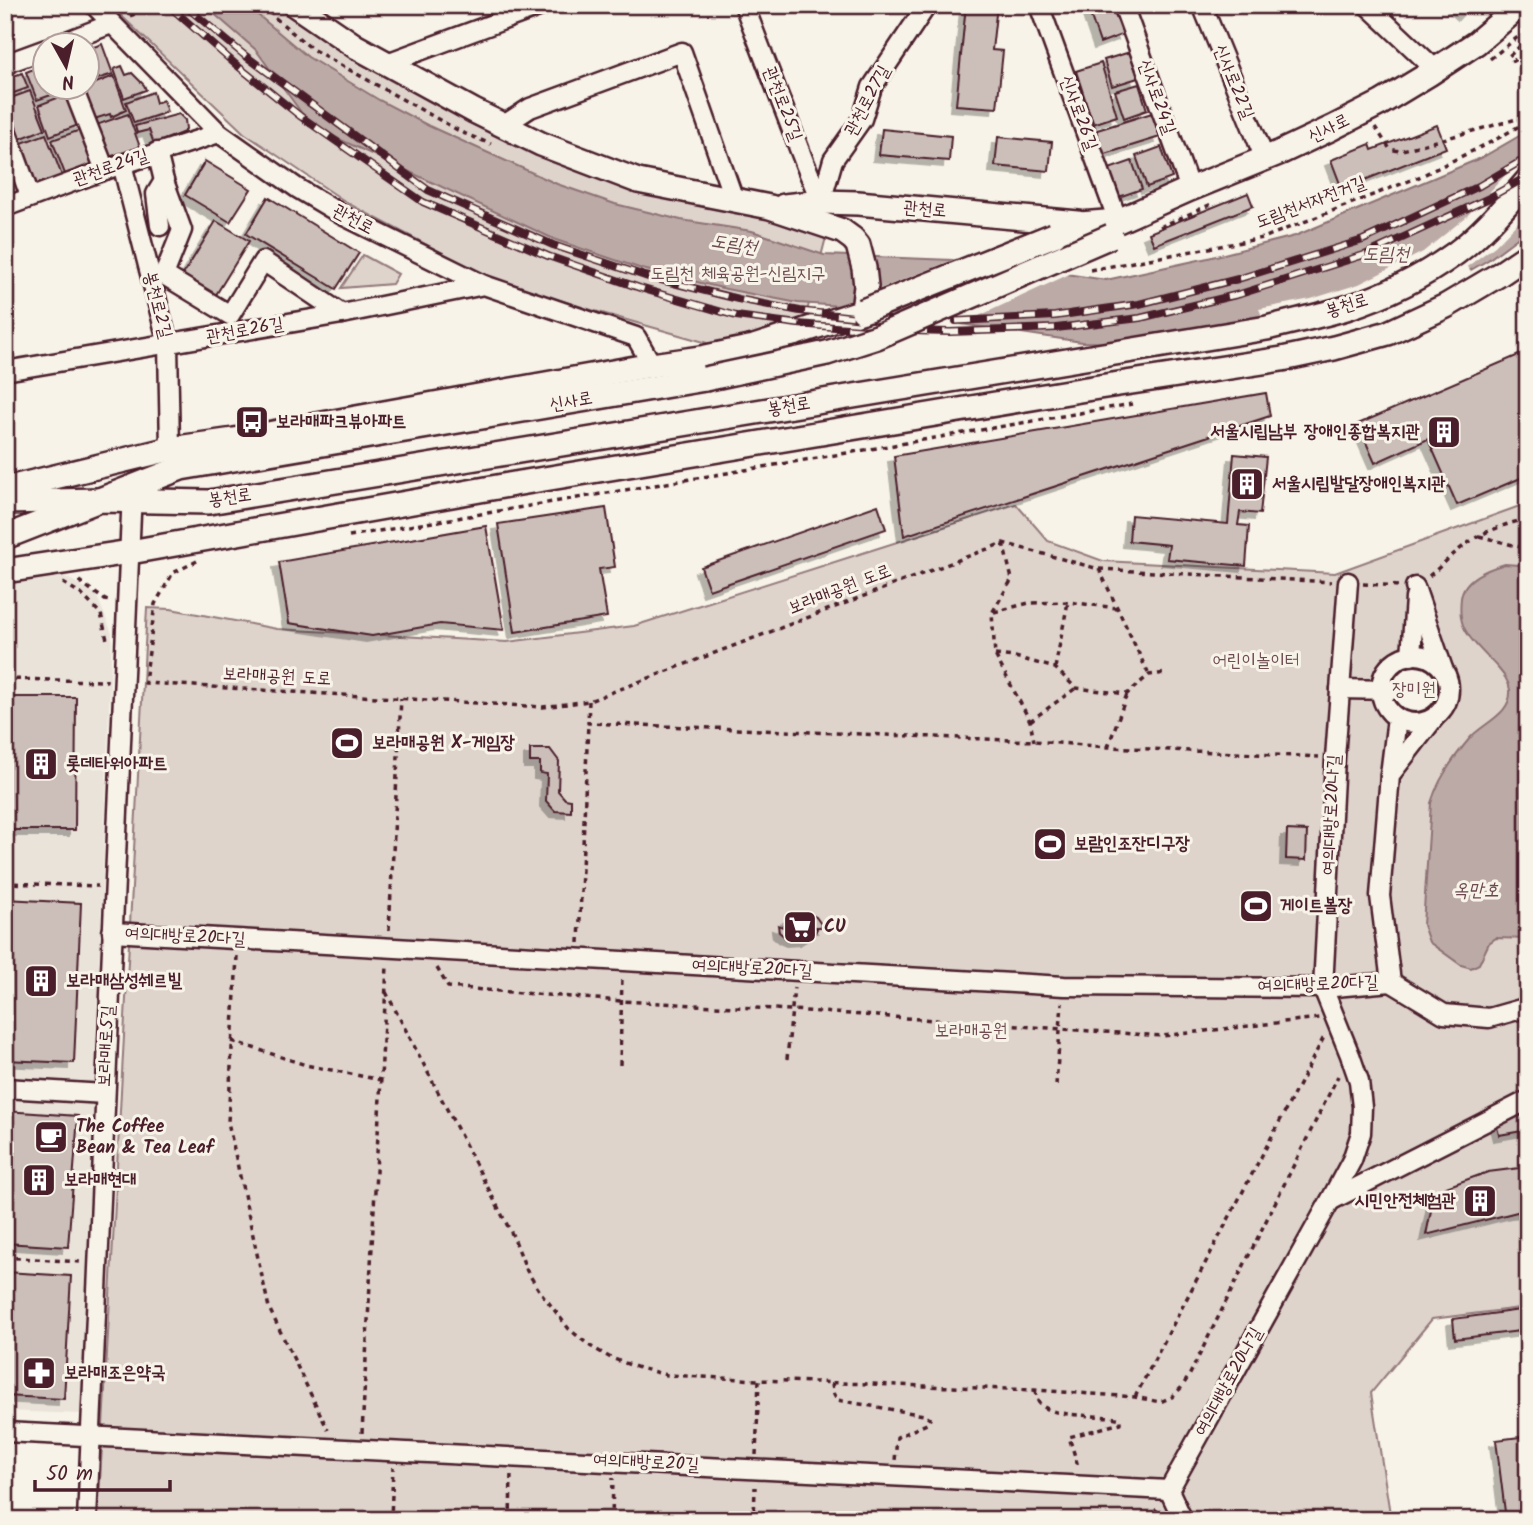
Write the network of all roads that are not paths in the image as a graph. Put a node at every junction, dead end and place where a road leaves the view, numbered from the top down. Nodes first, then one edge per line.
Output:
1 (94, 5) edge
2 (295, 5) edge
3 (544, 5) edge
4 (744, 5) edge
5 (1039, 5) edge
6 (1123, 5) edge
7 (1202, 5) edge
8 (1367, 5) edge
9 (1521, 5) edge
10 (924, 7) edge
11 (111, 24) junction
12 (90, 32) edge
13 (32, 54) edge
14 (387, 63) junction
15 (5, 64) edge
16 (1436, 70) junction
17 (80, 102) edge
18 (504, 125) junction
19 (5, 128) edge
20 (219, 133) junction
21 (157, 152) junction
22 (1265, 159) junction
23 (113, 167) junction
24 (1528, 180) edge
25 (164, 181) junction
26 (1190, 189) junction
27 (30, 196) junction
28 (734, 200) junction
29 (821, 202) junction
30 (5, 207) edge
31 (770, 207) junction
32 (1080, 224) junction
33 (160, 226) dead end
34 (1114, 229) junction
35 (1528, 255) edge
36 (484, 285) junction
37 (863, 311) junction
38 (342, 314) junction
39 (168, 344) junction
40 (652, 365) junction
41 (703, 368) junction
42 (5, 371) edge
43 (170, 449) junction
44 (5, 489) edge
45 (132, 494) junction
46 (100, 500) junction
47 (5, 502) edge
48 (5, 537) edge
49 (130, 552) junction
50 (5, 571) edge
51 (1348, 582) road end
52 (1413, 656) junction
53 (1390, 666) junction
54 (1443, 675) junction
55 (1340, 689) junction
56 (1415, 689) junction
57 (1381, 690) junction
58 (1438, 715) junction
59 (1401, 718) junction
60 (1390, 775) junction
61 (112, 932) junction
62 (1391, 982) junction
63 (1323, 988) junction
64 (1528, 1007) edge
65 (5, 1088) edge
66 (105, 1094) junction
67 (1528, 1100) edge
68 (1330, 1201) junction
69 (5, 1432) edge
70 (90, 1435) junction
71 (1169, 1490) junction
72 (87, 1520) edge
73 (1183, 1520) edge

1 - 11 street, 관천로
2 - 14 main road, 관천로
3 - 14 street
4 - 29 street, 관천로25길
5 - 34 street, 신사로26길
6 - 26 street, 신사로24길
7 - 22 street, 신사로22길
8 - 16 street
9 - 16 main road, 신사로
10 - 29 street, 관천로27길
11 - 12 street
11 - 20 street, 관천로
13 - 15 street
14 - 18 main road, 관천로
16 - 22 main road, 신사로
17 - 23 street, 봉천로2길
18 - 28 main road, 관천로
18 - 28 street
19 - 27 street
20 - 21 street, 관천로24길
20 - 36 street, 관천로
21 - 23 street, 관천로24길
21 - 25 street
22 - 26 main road, 신사로
23 - 27 street, 관천로24길
23 - 39 street, 봉천로2길
24 - 45 main road, 봉천로
25 - 33 street
25 - 38 street
26 - 34 main road, 신사로
27 - 30 street, 관천로24길
28 - 31 main road, 관천로
29 - 31 main road, 관천로
29 - 32 main road, 관천로
31 - 37 main road, 관천로
32 - 34 main road, 신사로
32 - 37 main road, 신사로, bridge
34 - 41 main road, 신사로, bridge
35 - 49 main road, 봉천로
36 - 38 street, 관천로26길
36 - 40 street, 관천로
37 - 41 main road, 신사로
38 - 39 street, 관천로26길
39 - 42 street, 관천로26길
39 - 43 street, 봉천로2길
40 - 41 main road, 신사로
40 - 43 main road, 신사로
41 - 45 main road, 신사로
43 - 44 main road, 신사로
45 - 46 main road, 봉천로
45 - 49 street, 보라매로5길
46 - 47 main road, 봉천로
46 - 48 main road
49 - 50 main road, 봉천로
49 - 61 street, 보라매로5길
51 - 55 street, 여의대방로20나길
52 - 53 street
52 - 54 street
52 - 54 street
52 - 56 street
53 - 56 street
53 - 57 street
54 - 56 street
54 - 56 street
54 - 58 street
55 - 57 street
55 - 63 street, 여의대방로20나길
56 - 57 street
56 - 58 street
56 - 59 street
57 - 59 street
58 - 59 street
58 - 60 street
59 - 60 street
60 - 62 street
61 - 63 street, 여의대방로20다길
61 - 66 street, 보라매로5길
62 - 63 street, 여의대방로20다길
62 - 64 street
63 - 68 street, 여의대방로20나길
65 - 66 street
66 - 70 street, 보라매로5길
67 - 68 street
68 - 71 street, 여의대방로20나길
69 - 70 street
70 - 71 street, 여의대방로20길
70 - 72 street, 보라매로5길
71 - 73 street

